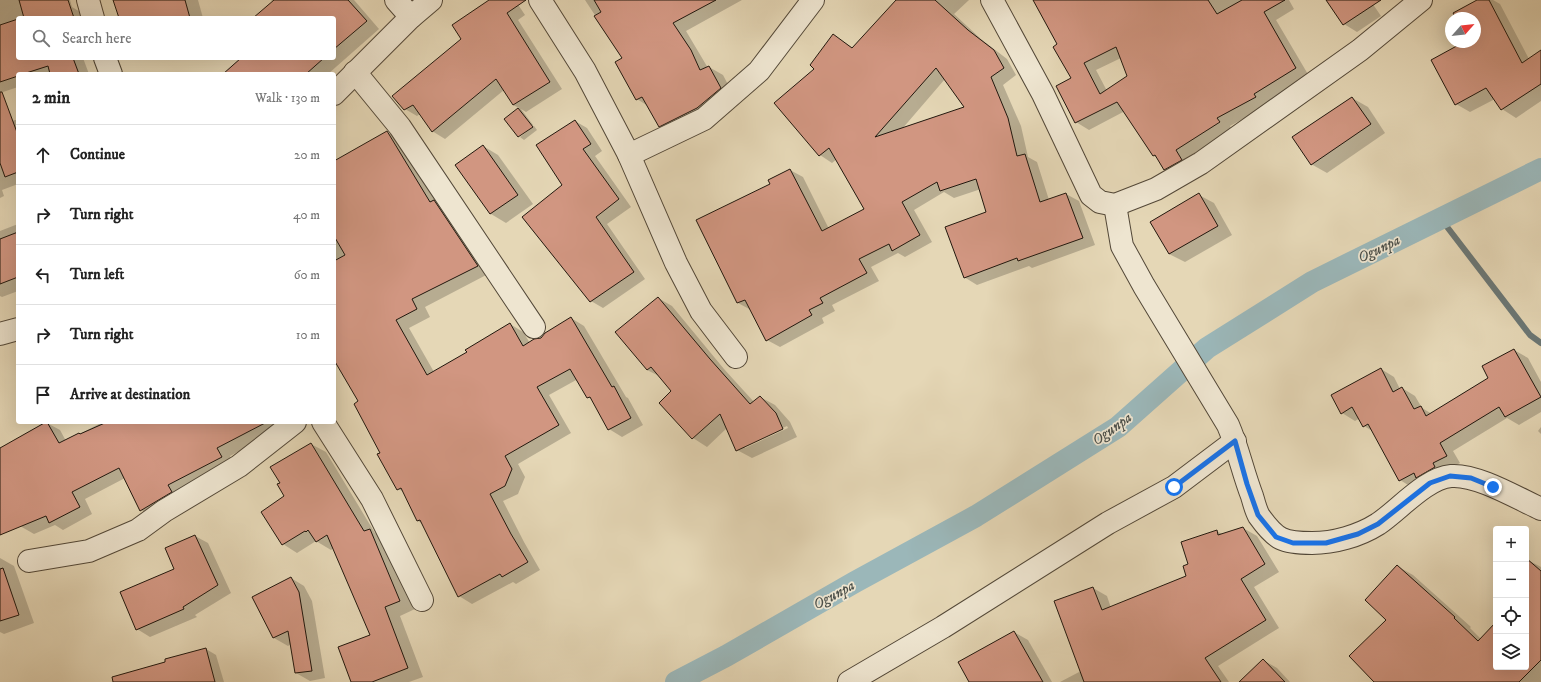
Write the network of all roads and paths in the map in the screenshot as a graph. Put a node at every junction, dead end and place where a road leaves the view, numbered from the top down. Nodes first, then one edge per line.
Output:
1 (88, 0) edge
2 (396, 0) edge
3 (431, 0) edge
4 (540, 0) edge
5 (813, 0) edge
6 (992, 0) edge
7 (1422, 0) edge
8 (92, 16) edge
9 (412, 17) junction
10 (106, 60) edge
11 (110, 72) edge
12 (355, 72) junction
13 (336, 92) edge
14 (629, 155) junction
15 (1115, 205) junction
16 (534, 327) dead end
17 (16, 330) edge
18 (0, 334) edge
19 (736, 356) dead end
20 (292, 424) edge
21 (324, 424) edge
22 (1232, 433) junction
23 (1541, 509) edge
24 (29, 561) dead end
25 (422, 600) dead end
26 (849, 682) edge

1 - 8 street
2 - 9 street
3 - 9 street
4 - 14 street
5 - 14 street
6 - 15 street
7 - 15 street
9 - 12 street
10 - 11 street
12 - 13 street
12 - 16 street
14 - 19 street
15 - 22 street
17 - 18 street
20 - 24 street
21 - 25 street
22 - 23 street
22 - 26 street

